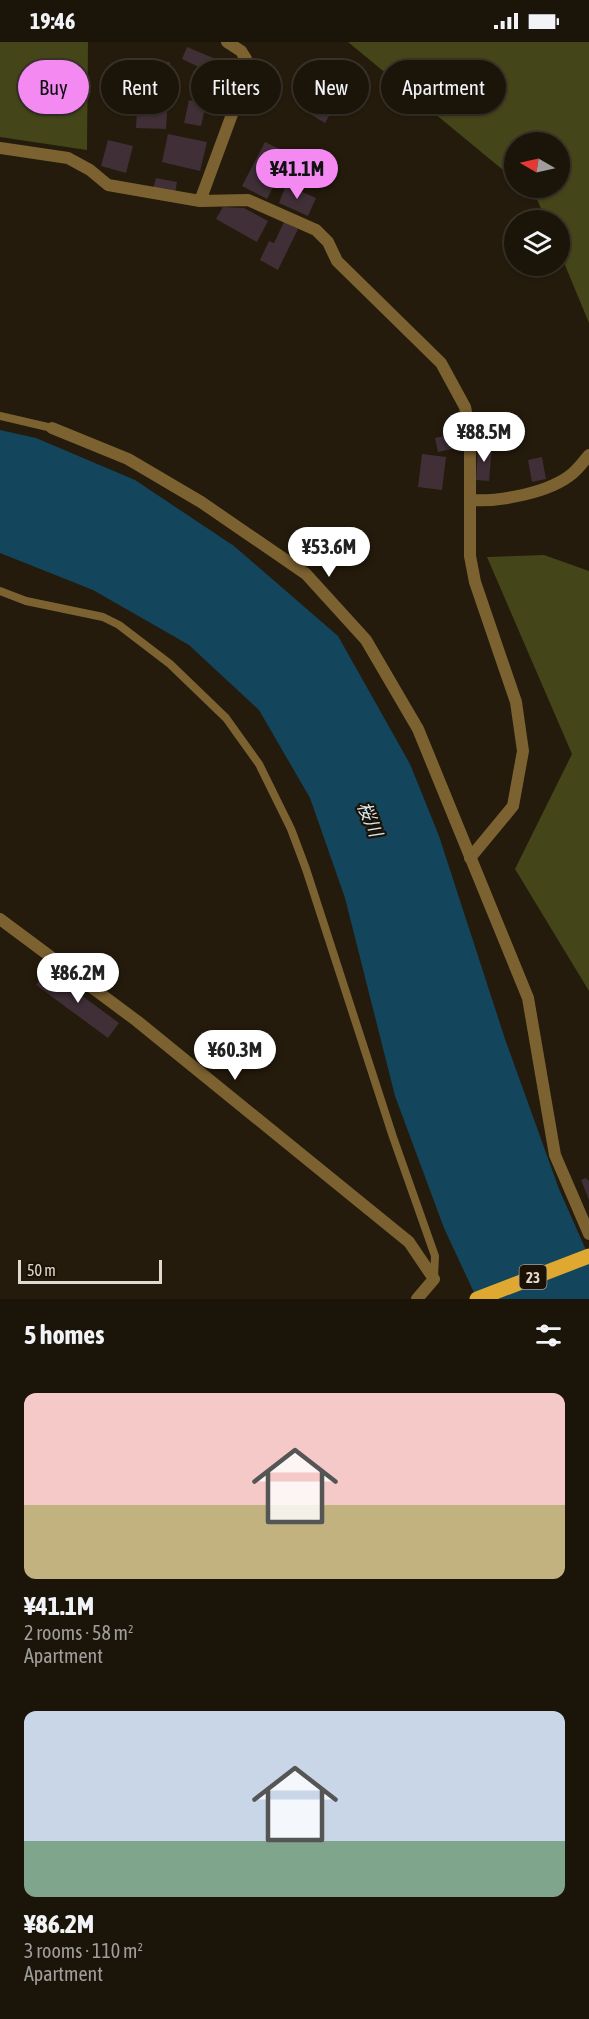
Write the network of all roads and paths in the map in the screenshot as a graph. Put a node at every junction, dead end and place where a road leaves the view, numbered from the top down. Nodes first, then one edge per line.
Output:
1 (227, 42) edge
2 (0, 148) edge
3 (200, 201) junction
4 (0, 416) edge
5 (52, 428) joint
6 (589, 455) edge
7 (470, 500) junction
8 (0, 591) edge
9 (470, 858) junction
10 (0, 920) edge
11 (589, 1234) edge
12 (589, 1256) edge
13 (434, 1279) junction
14 (417, 1299) edge
15 (477, 1299) edge

1 - 3 street
2 - 3 street
3 - 7 street
4 - 5 lane
5 - 9 street
6 - 7 street
7 - 9 street
8 - 13 lane
9 - 11 street
10 - 13 street
12 - 15 main road, 23
13 - 14 street

